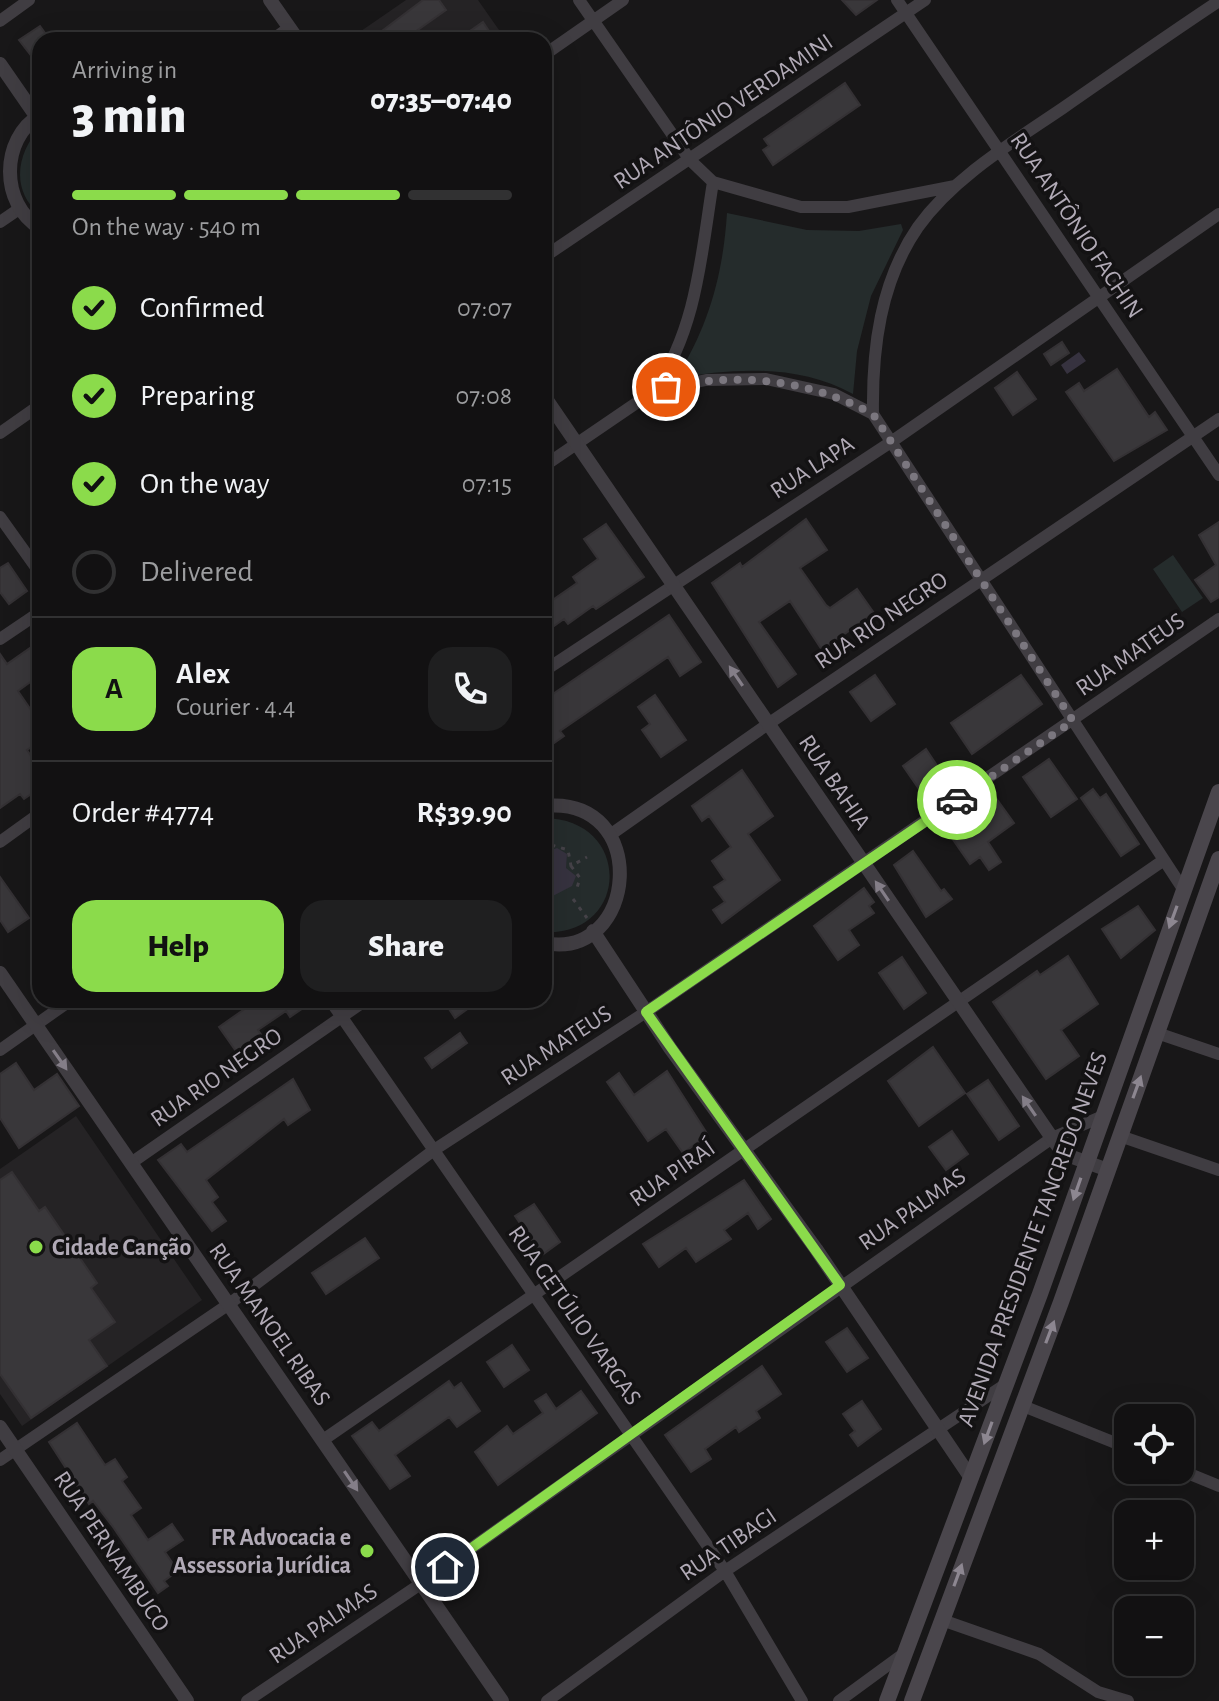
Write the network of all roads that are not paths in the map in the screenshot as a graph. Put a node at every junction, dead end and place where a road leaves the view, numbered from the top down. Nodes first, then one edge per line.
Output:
1 (29, 0) edge
2 (270, 0) edge
3 (579, 0) edge
4 (623, 0) edge
5 (897, 0) edge
6 (925, 0) edge
7 (1215, 5) edge
8 (906, 13) junction
9 (0, 21) edge
10 (593, 21) junction
11 (293, 32) edge
12 (552, 49) edge
13 (0, 64) edge
14 (32, 108) edge
15 (32, 121) edge
16 (1001, 150) junction
17 (690, 160) junction
18 (713, 182) junction
19 (955, 186) junction
20 (19, 209) junction
21 (1219, 214) edge
22 (32, 221) edge
23 (0, 222) edge
24 (552, 252) edge
25 (1098, 296) junction
26 (654, 391) junction
27 (552, 408) edge
28 (32, 411) edge
29 (873, 414) junction
30 (1219, 419) edge
31 (0, 433) edge
32 (1194, 437) junction
33 (891, 442) junction
34 (576, 443) junction
35 (552, 460) edge
36 (1219, 475) edge
37 (0, 517) edge
38 (32, 562) edge
39 (982, 578) junction
40 (673, 584) junction
41 (32, 617) edge
42 (1219, 619) edge
43 (0, 639) edge
44 (552, 666) edge
45 (1073, 721) junction
46 (768, 724) junction
47 (1219, 792) edge
48 (552, 807) edge
49 (32, 819) edge
50 (610, 835) junction
51 (0, 842) edge
52 (1219, 859) edge
53 (1164, 860) junction
54 (863, 864) junction
55 (1183, 889) junction
56 (590, 926) junction
57 (552, 942) edge
58 (0, 973) edge
59 (958, 1002) junction
60 (60, 1008) edge
61 (335, 1008) edge
62 (354, 1008) edge
63 (646, 1012) junction
64 (341, 1017) junction
65 (36, 1025) junction
66 (1157, 1033) junction
67 (0, 1050) edge
68 (1219, 1054) edge
69 (1103, 1116) junction
70 (1120, 1136) junction
71 (1052, 1138) junction
72 (434, 1150) junction
73 (744, 1150) junction
74 (1086, 1162) junction
75 (131, 1163) junction
76 (1108, 1170) junction
77 (1219, 1170) edge
78 (840, 1285) junction
79 (534, 1295) junction
80 (229, 1304) junction
81 (1006, 1384) junction
82 (1023, 1406) junction
83 (0, 1427) edge
84 (938, 1430) junction
85 (631, 1434) junction
86 (323, 1440) junction
87 (1114, 1442) edge
88 (16, 1450) junction
89 (0, 1460) edge
90 (1194, 1476) edge
91 (971, 1478) junction
92 (1219, 1486) edge
93 (991, 1487) junction
94 (725, 1571) junction
95 (422, 1583) junction
96 (942, 1620) junction
97 (906, 1652) junction
98 (187, 1701) edge
99 (247, 1701) edge
100 (502, 1701) edge
101 (547, 1701) edge
102 (802, 1701) edge
103 (839, 1701) edge
104 (887, 1701) edge
105 (912, 1701) edge
106 (1128, 1701) edge

1 - 9 street
2 - 11 street
3 - 10 street
4 - 10 street
5 - 8 street, RUA ANTÔNIO FACHIN
6 - 8 street, RUA ANTÔNIO VERDAMINI
7 - 16 street
8 - 16 street, RUA ANTÔNIO FACHIN
8 - 17 street, RUA ANTÔNIO VERDAMINI
10 - 12 street
10 - 17 street
13 - 14 street
15 - 20 street
16 - 19 street
16 - 25 street, RUA ANTÔNIO FACHIN
17 - 18 street
17 - 24 street, RUA ANTÔNIO VERDAMINI
18 - 19 street
18 - 26 street
19 - 29 street
20 - 22 street
20 - 23 street
21 - 25 street, RUA LAPA
25 - 32 street, RUA ANTÔNIO FACHIN
25 - 33 street, RUA LAPA
26 - 29 street
26 - 34 street
27 - 34 street, RUA BAHIA
28 - 31 street
29 - 33 street
30 - 32 street, RUA RIO NEGRO
32 - 36 street, RUA ANTÔNIO FACHIN
32 - 39 street, RUA RIO NEGRO
33 - 39 street
33 - 40 street, RUA LAPA
34 - 35 street
34 - 40 street, RUA BAHIA
37 - 38 street
39 - 45 street
39 - 46 street, RUA RIO NEGRO
40 - 44 street, RUA LAPA
46 -> 40 street, RUA BAHIA
41 - 43 street
42 - 45 street, RUA MATEUS
45 - 53 street
45 - 54 street, RUA MATEUS
46 - 50 street, RUA RIO NEGRO
46 - 54 street, RUA BAHIA
47 - 55 main road, AVENIDA PRESIDENTE TANCREDO NEVES
48 - 50 street
49 - 51 street
50 - 56 street
52 - 66 main road, AVENIDA PRESIDENTE TANCREDO NEVES
53 - 55 street
53 - 59 street, RUA PIRAÍ
59 -> 54 street, RUA BAHIA
54 - 63 street, RUA MATEUS
55 -> 69 main road, AVENIDA PRESIDENTE TANCREDO NEVES
56 - 57 street
56 - 63 street
58 - 65 street, RUA MANOEL RIBAS
71 -> 59 street, RUA BAHIA
59 - 73 street, RUA PIRAÍ
60 - 65 street
61 - 64 street, RUA GETÚLIO VARGAS
62 - 64 street, RUA RIO NEGRO
63 - 72 street, RUA MATEUS
63 - 73 street
64 - 72 street, RUA GETÚLIO VARGAS
64 - 75 street, RUA RIO NEGRO
65 - 67 street
65 -> 75 street, RUA MANOEL RIBAS
66 - 68 street
70 -> 66 main road, AVENIDA PRESIDENTE TANCREDO NEVES
69 - 71 street, RUA PALMAS
69 - 74 main road, AVENIDA PRESIDENTE TANCREDO NEVES
70 - 76 main road, AVENIDA PRESIDENTE TANCREDO NEVES
70 - 77 street
71 - 74 street, RUA BAHIA
71 - 78 street, RUA PALMAS
72 - 79 street, RUA GETÚLIO VARGAS
72 - 80 street, RUA MATEUS
73 - 78 street
73 - 79 street, RUA PIRAÍ
74 - 76 street, RUA BAHIA
74 -> 81 main road, AVENIDA PRESIDENTE TANCREDO NEVES
75 - 80 street, RUA MANOEL RIBAS
82 -> 76 main road, AVENIDA PRESIDENTE TANCREDO NEVES
78 - 84 street
78 - 85 street, RUA PALMAS
79 - 85 street, RUA GETÚLIO VARGAS
79 - 86 street, RUA PIRAÍ
80 - 86 street, RUA MANOEL RIBAS
80 - 88 street, RUA MATEUS
81 - 84 street, RUA TIBAGI
81 -> 91 main road, AVENIDA PRESIDENTE TANCREDO NEVES
82 - 87 street
82 - 93 main road, AVENIDA PRESIDENTE TANCREDO NEVES
83 - 88 street, RUA PERNAMBUCO
84 - 91 street
84 - 94 street, RUA TIBAGI
85 - 94 street, RUA GETÚLIO VARGAS
85 - 95 street, RUA PALMAS
86 -> 95 street, RUA MANOEL RIBAS
88 - 89 street, RUA MATEUS
88 - 98 street, RUA PERNAMBUCO
90 - 92 street
91 - 93 street
91 - 97 main road, AVENIDA PRESIDENTE TANCREDO NEVES
96 -> 93 main road, AVENIDA PRESIDENTE TANCREDO NEVES
94 - 101 street, RUA TIBAGI
94 - 102 street, RUA GETÚLIO VARGAS
95 - 99 street, RUA PALMAS
95 - 100 street, RUA MANOEL RIBAS
96 - 105 main road, AVENIDA PRESIDENTE TANCREDO NEVES
96 - 106 street
97 - 103 street
97 - 104 main road, AVENIDA PRESIDENTE TANCREDO NEVES

